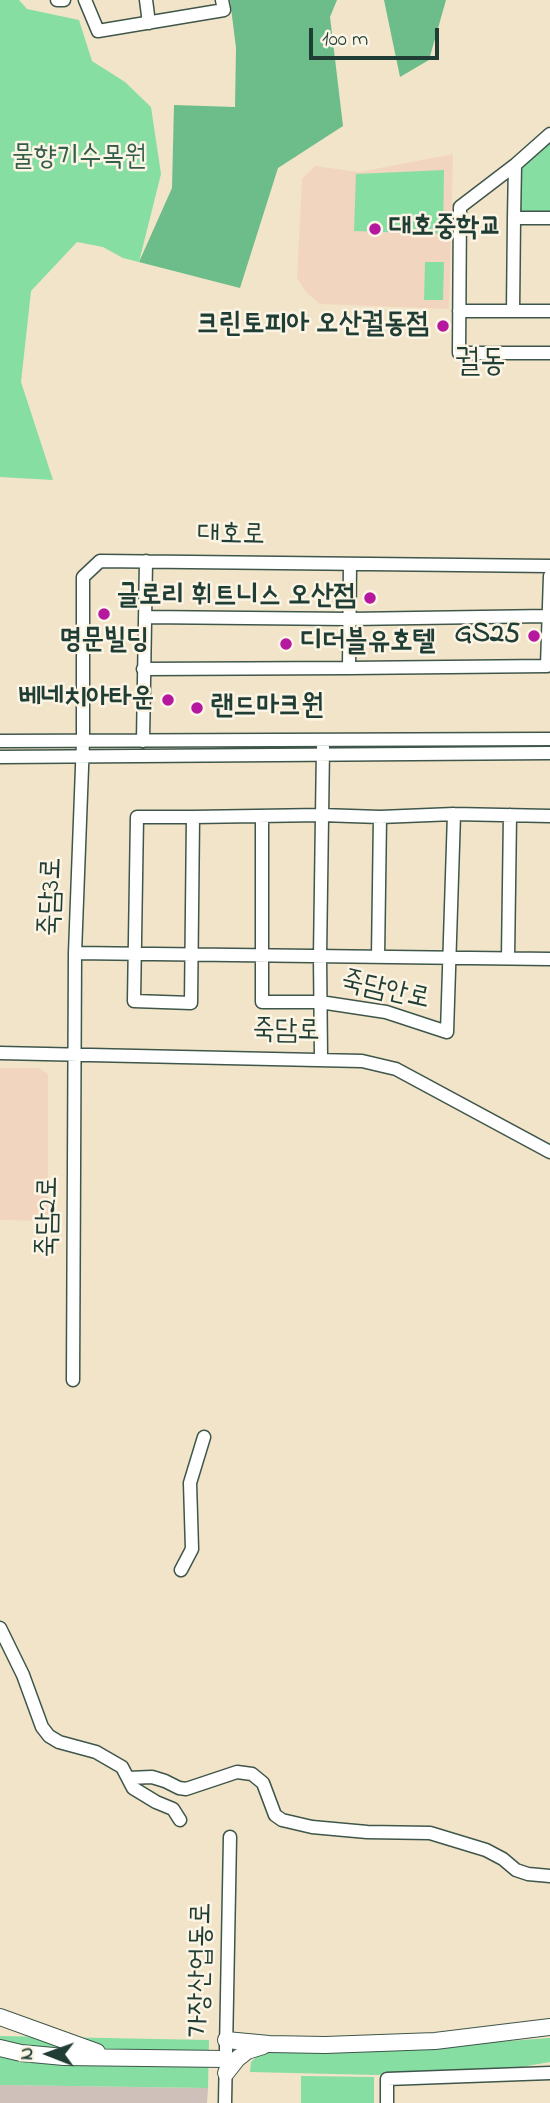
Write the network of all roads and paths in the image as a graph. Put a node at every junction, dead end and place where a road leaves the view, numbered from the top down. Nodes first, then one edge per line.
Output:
1 (57, 0) edge
2 (64, 0) edge
3 (85, 0) edge
4 (146, 0) edge
5 (222, 0) edge
6 (149, 23) junction
7 (550, 134) edge
8 (515, 165) junction
9 (514, 218) junction
10 (550, 219) edge
11 (459, 311) junction
12 (513, 311) junction
13 (550, 311) edge
14 (550, 353) edge
15 (146, 561) junction
16 (350, 564) junction
17 (550, 566) edge
18 (550, 576) edge
19 (548, 616) junction
20 (145, 617) junction
21 (350, 619) junction
22 (144, 668) junction
23 (349, 668) junction
24 (550, 739) edge
25 (323, 740) junction
26 (0, 741) edge
27 (83, 741) junction
28 (143, 741) junction
29 (550, 753) edge
30 (322, 755) junction
31 (0, 757) edge
32 (82, 757) junction
33 (454, 814) junction
34 (510, 815) junction
35 (262, 816) junction
36 (321, 816) junction
37 (550, 816) edge
38 (193, 817) junction
39 (380, 817) junction
40 (75, 953) junction
41 (135, 953) junction
42 (192, 954) junction
43 (260, 955) junction
44 (320, 956) junction
45 (378, 957) junction
46 (451, 958) junction
47 (508, 958) junction
48 (550, 959) edge
49 (320, 1002) junction
50 (0, 1054) edge
51 (75, 1055) junction
52 (321, 1058) junction
53 (550, 1152) edge
54 (73, 1380) dead end
55 (204, 1437) dead end
56 (181, 1570) dead end
57 (0, 1628) edge
58 (128, 1779) junction
59 (180, 1820) dead end
60 (230, 1837) dead end
61 (550, 1876) edge
62 (0, 2017) edge
63 (550, 2027) edge
64 (226, 2040) junction
65 (269, 2044) junction
66 (0, 2048) edge
67 (141, 2058) junction
68 (226, 2066) junction
69 (550, 2073) edge
70 (225, 2103) edge
71 (387, 2103) edge

1 - 2 street
3 - 6 street
4 - 6 street
5 - 6 street
7 - 8 street
8 - 9 street
8 - 11 street
9 - 10 street
9 - 12 street
11 - 12 street
11 - 14 street
12 - 13 street
15 - 16 street, 대호로
15 - 20 street
15 - 27 street, 대호로
16 - 17 street, 대호로
16 - 21 street
18 - 19 street
19 - 21 street
19 - 23 street
20 - 21 street
20 - 22 street
21 - 23 street
22 - 23 street
22 - 28 street
24 - 25 street
25 - 28 street
25 - 30 street, 죽담안로
26 - 27 street
27 - 28 street
27 - 32 street, 죽담3로
29 - 30 street
30 - 32 street
30 - 36 street, 죽담안로
31 - 32 street
32 - 40 street, 죽담3로
33 - 34 street
33 - 39 street
33 - 46 street, 죽담안로
34 - 37 street
34 - 47 street
35 - 36 street
35 - 38 street
35 - 43 street, 죽담안로
36 - 39 street
36 - 44 street, 죽담안로
38 - 41 street
38 - 42 street
39 - 45 street, 죽담안로
40 - 41 street, 죽담안로
40 - 51 street, 죽담3로
41 - 42 street, 죽담안로
41 - 42 street
42 - 43 street, 죽담안로
43 - 44 street, 죽담안로
43 - 49 street, 죽담안로
44 - 45 street, 죽담안로
44 - 49 street, 죽담안로
45 - 46 street, 죽담안로
46 - 47 street, 죽담안로
46 - 49 street, 죽담안로
47 - 48 street, 죽담안로
49 - 52 street, 죽담안로
50 - 51 street, 죽담로
51 - 52 street, 죽담로
51 - 54 street, 죽담2로
52 - 53 street, 죽담로
55 - 56 street
57 - 58 street
58 - 59 street
58 - 61 street
60 - 64 street, 가장산업동로
62 - 67 main road
63 - 65 main road
64 - 65 main road
64 - 68 street, 가장산업동로
65 - 68 main road
66 - 67 main road
67 - 68 main road
68 - 70 street, 가장산업동로
69 - 71 street

